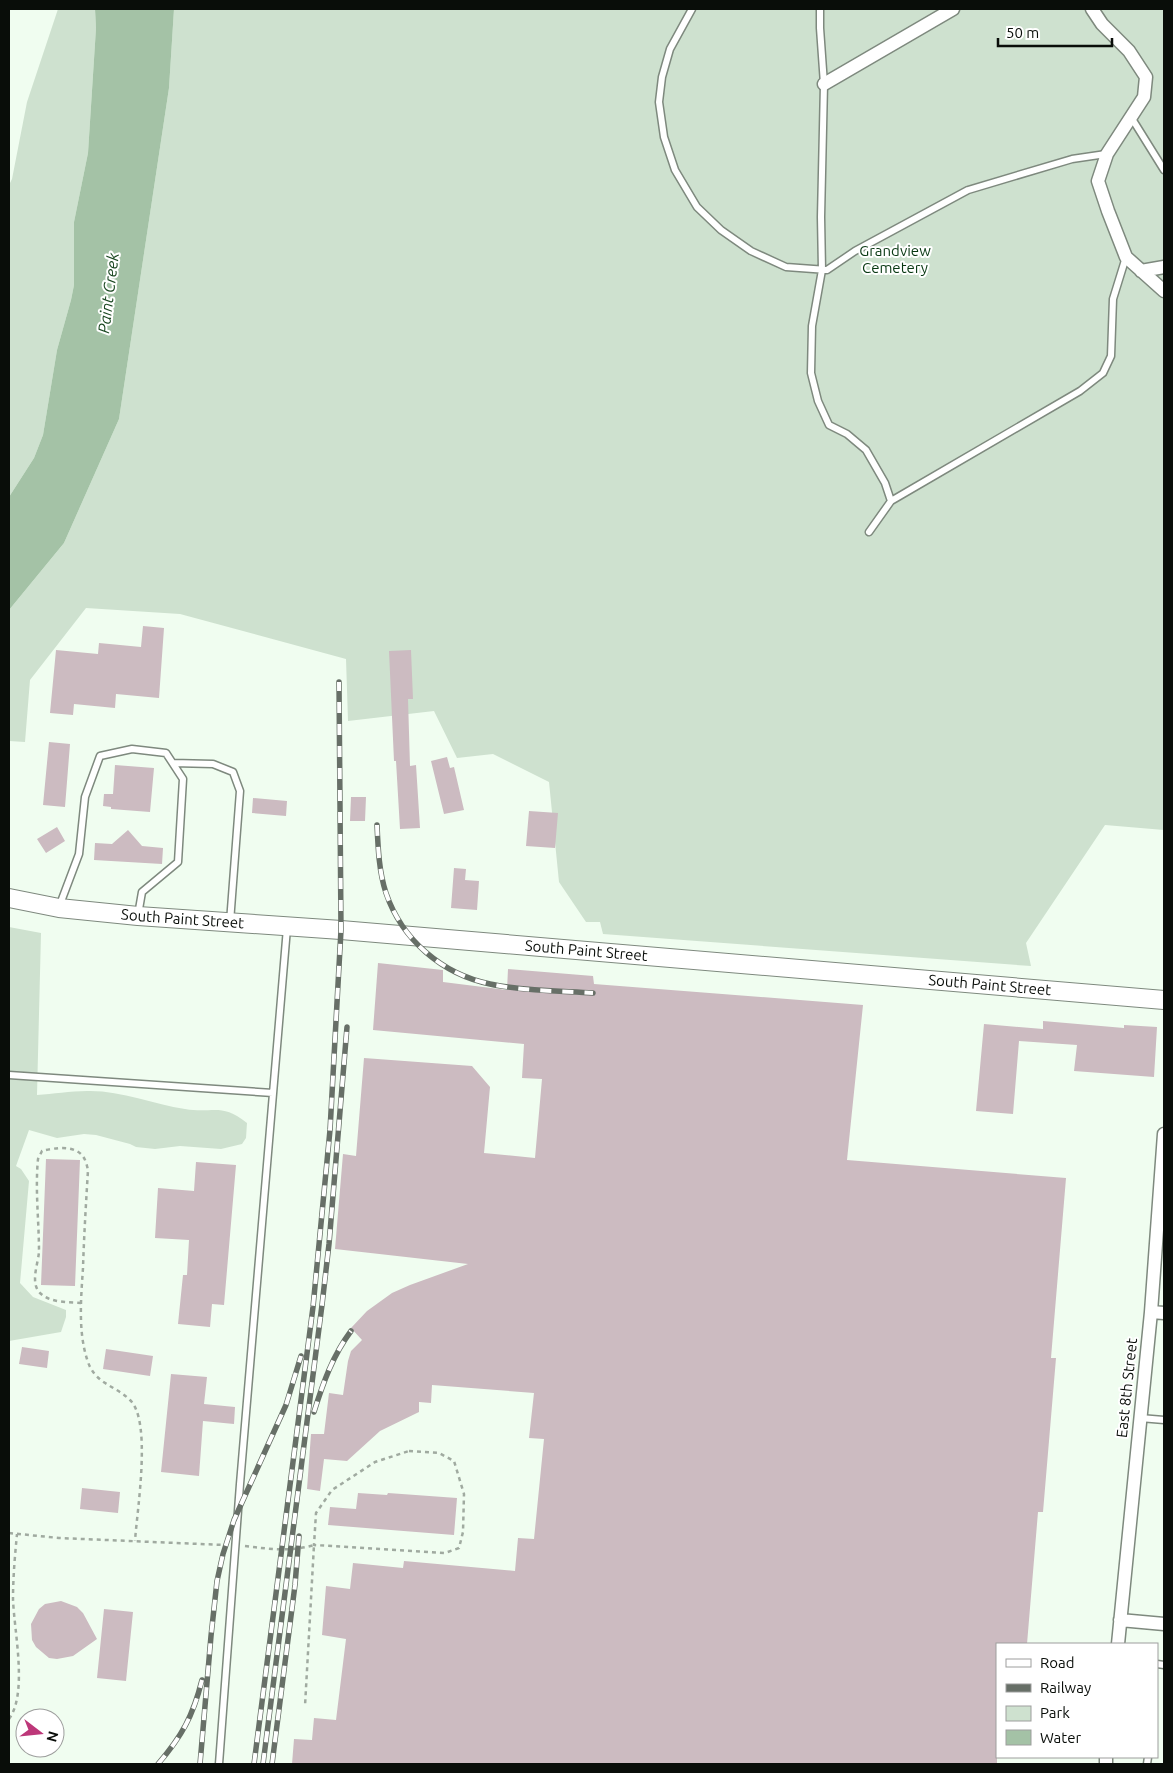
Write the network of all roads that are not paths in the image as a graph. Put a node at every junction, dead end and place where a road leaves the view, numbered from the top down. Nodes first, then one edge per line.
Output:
1 (692, 9) edge
2 (820, 9) edge
3 (953, 9) edge
4 (1092, 9) edge
5 (824, 84) junction
6 (1131, 116) junction
7 (1107, 154) junction
8 (1164, 170) edge
9 (1126, 257) junction
10 (1164, 267) edge
11 (822, 270) junction
12 (1141, 271) junction
13 (1164, 291) edge
14 (891, 501) junction
15 (869, 532) dead end
16 (173, 763) junction
17 (9, 898) edge
18 (59, 908) junction
19 (138, 916) junction
20 (230, 922) junction
21 (287, 926) junction
22 (1164, 1000) edge
23 (9, 1075) edge
24 (273, 1093) junction
25 (1164, 1134) edge
26 (1163, 1176) edge
27 (1161, 1212) edge
28 (1151, 1312) junction
29 (1164, 1313) edge
30 (1140, 1418) junction
31 (1164, 1420) edge
32 (1120, 1620) junction
33 (1164, 1624) edge
34 (1118, 1643) edge
35 (219, 1764) edge

1 - 11 lane
2 - 5 lane
3 - 5 street
4 - 6 street
5 - 11 lane
6 - 7 street
6 - 8 lane
7 - 9 street
7 - 11 lane
9 - 12 street
9 - 14 lane
10 - 12 street
11 - 14 lane
12 - 13 street
14 - 15 lane
16 - 18 lane
16 - 19 lane
16 - 20 lane
17 - 18 main road, South Paint Street
18 - 19 main road, South Paint Street
19 - 20 main road, South Paint Street
20 - 21 main road, South Paint Street
21 - 22 main road, South Paint Street
21 - 24 lane
23 - 24 lane
24 - 35 lane
25 - 26 street, East 8th Street
26 - 27 street, East 8th Street
27 - 28 street, East 8th Street
28 - 29 street
28 - 30 street, East 8th Street
30 - 31 lane
30 - 32 street, East 8th Street
32 - 33 street
32 - 34 street, East 8th Street

